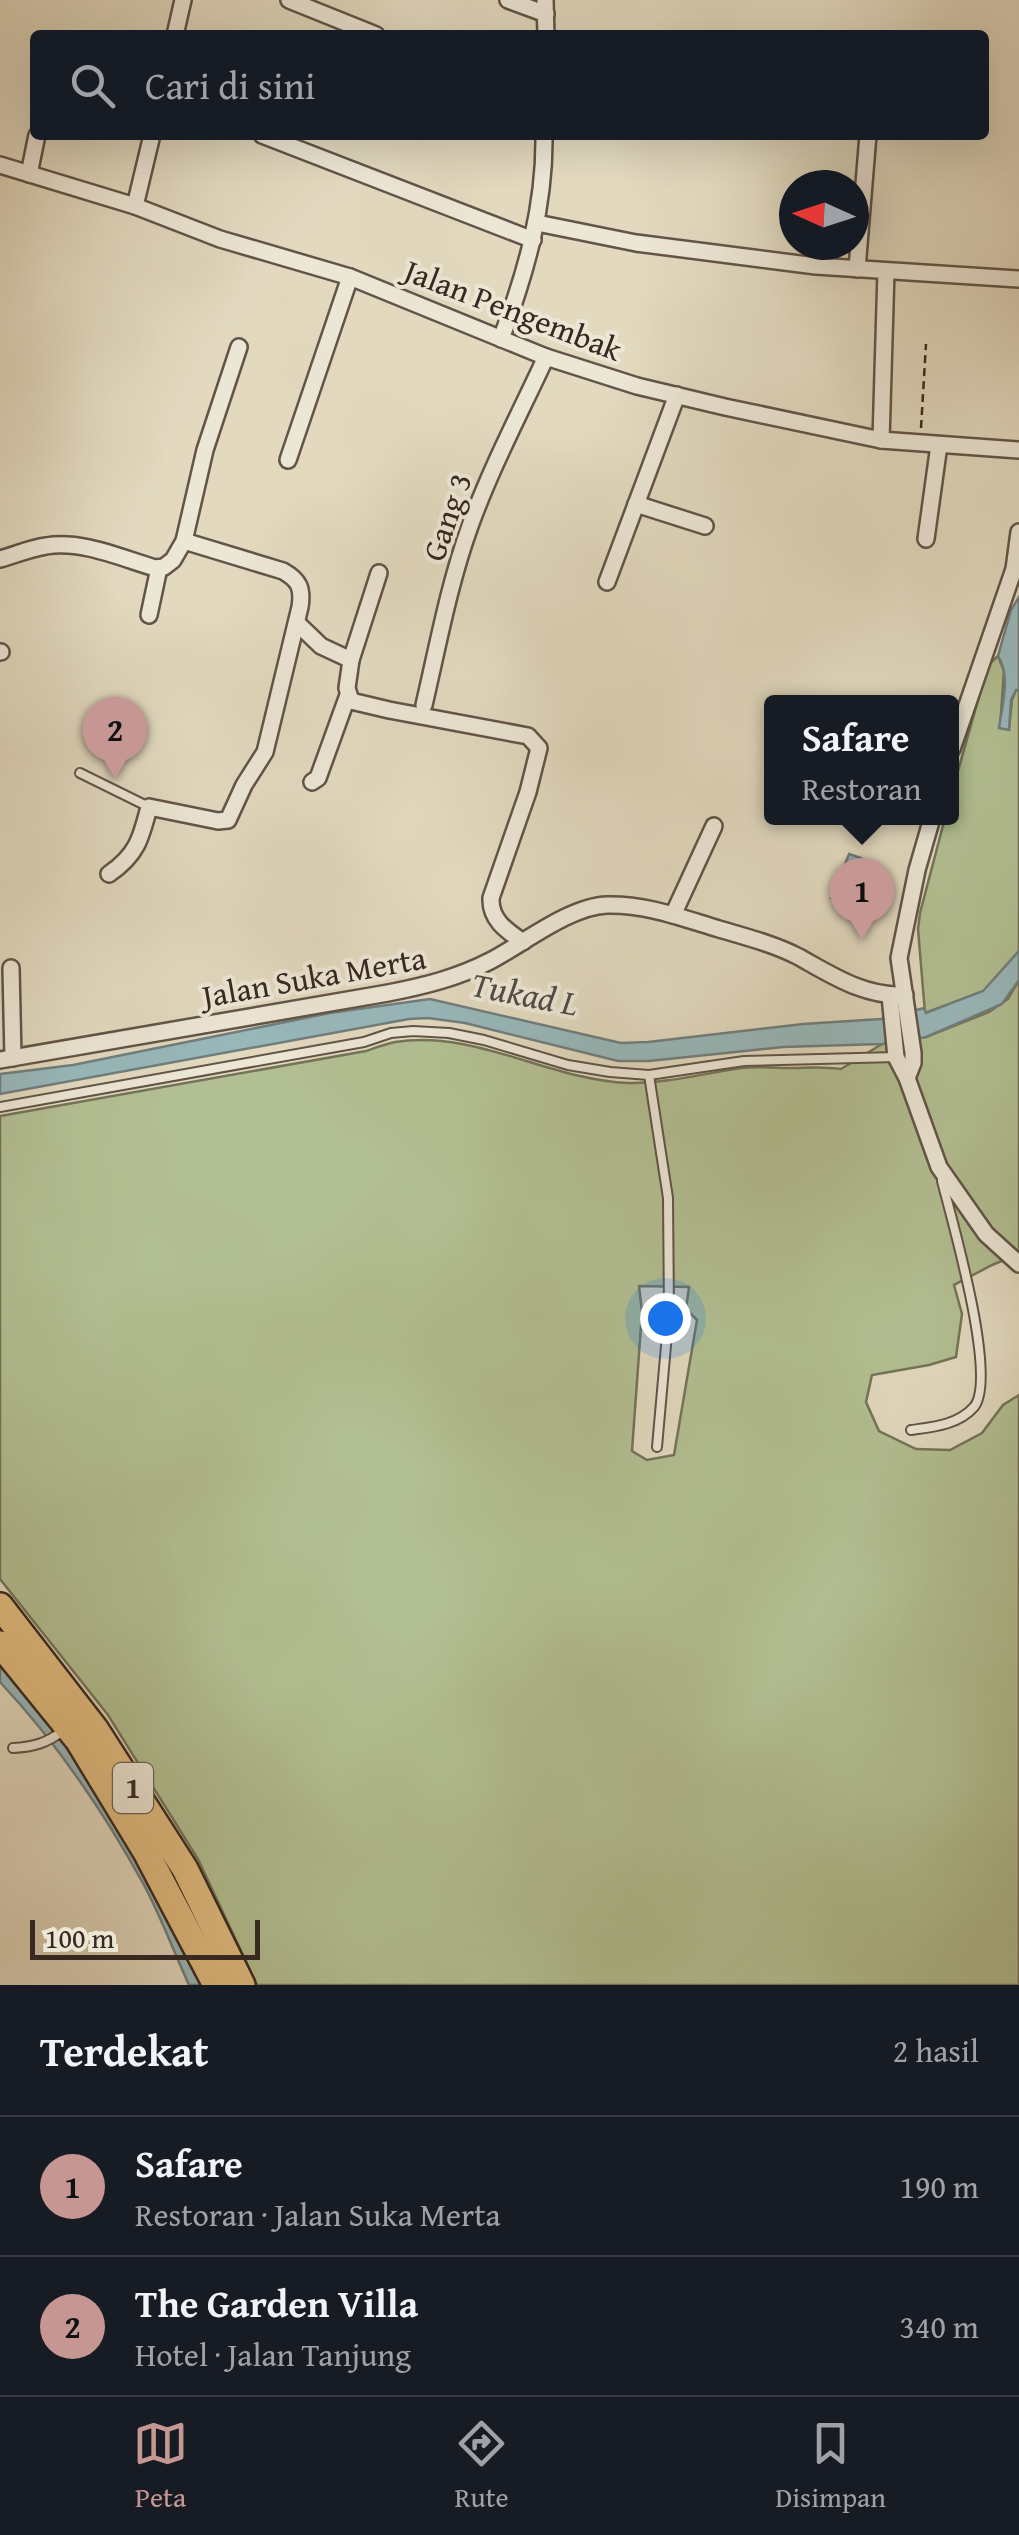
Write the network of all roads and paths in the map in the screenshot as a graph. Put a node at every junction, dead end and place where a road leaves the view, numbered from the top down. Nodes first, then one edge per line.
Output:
1 (183, 0) edge
2 (288, 0) edge
3 (508, 0) edge
4 (545, 7) edge
5 (176, 30) edge
6 (363, 30) edge
7 (36, 140) edge
8 (151, 140) edge
9 (275, 140) edge
10 (544, 140) edge
11 (868, 140) edge
12 (0, 165) edge
13 (29, 174) junction
14 (136, 206) junction
15 (536, 223) junction
16 (533, 240) junction
17 (857, 269) junction
18 (886, 271) junction
19 (350, 278) junction
20 (1019, 278) edge
21 (500, 339) junction
22 (926, 344) dead end
23 (239, 347) dead end
24 (546, 357) junction
25 (677, 396) junction
26 (881, 440) junction
27 (920, 444) junction
28 (940, 445) junction
29 (1019, 450) edge
30 (288, 460) dead end
31 (636, 504) junction
32 (705, 526) dead end
33 (1019, 532) edge
34 (926, 539) dead end
35 (184, 541) junction
36 (0, 558) edge
37 (159, 568) junction
38 (379, 573) dead end
39 (607, 582) dead end
40 (149, 615) dead end
41 (297, 623) junction
42 (351, 660) junction
43 (348, 695) junction
44 (424, 705) dead end
45 (959, 729) edge
46 (80, 773) dead end
47 (312, 782) dead end
48 (149, 806) junction
49 (930, 825) edge
50 (714, 826) dead end
51 (109, 874) dead end
52 (673, 915) junction
53 (523, 942) junction
54 (12, 968) dead end
55 (898, 1002) junction
56 (895, 1052) junction
57 (6, 1059) edge
58 (649, 1075) junction
59 (907, 1078) junction
60 (0, 1107) edge
61 (938, 1166) junction
62 (1019, 1264) edge
63 (911, 1430) dead end
64 (657, 1447) dead end
65 (0, 1606) edge
66 (0, 1644) edge
67 (59, 1734) junction
68 (13, 1748) dead end
69 (216, 1985) edge
70 (242, 1985) edge

1 - 5 street
2 - 6 street
3 - 4 street
7 - 13 street
8 - 14 street
9 - 16 street
10 - 15 street
11 - 17 street
12 - 13 street, Jalan Pengembak
13 - 14 street, Jalan Pengembak
14 - 19 street, Jalan Pengembak
15 - 16 street
15 - 17 street
16 - 21 street
17 - 18 street
18 - 20 street
18 - 26 street
19 - 21 street, Jalan Pengembak
19 - 30 street
21 - 24 street, Jalan Pengembak
22 - 27 path
23 - 35 street
24 - 25 street, Jalan Pengembak
24 - 44 street, Gang 3
25 - 26 street, Jalan Pengembak
25 - 31 street
26 - 27 street, Jalan Pengembak
27 - 28 street, Jalan Pengembak
28 - 29 street, Jalan Pengembak
28 - 34 street
31 - 32 street
31 - 39 street
33 - 45 street
35 - 37 street
35 - 41 street
36 - 37 street
37 - 40 street
38 - 42 street
41 - 42 street
41 - 48 street
42 - 43 street
43 - 47 street
43 - 53 street
46 - 48 lane
48 - 51 street
49 - 55 street
50 - 52 street
52 - 53 street, Jalan Suka Merta
52 - 55 street, Jalan Suka Merta
53 - 57 street, Jalan Suka Merta
54 - 57 street
55 - 56 street
55 - 59 street
56 - 58 lane
56 - 59 street
58 - 60 lane
58 - 64 lane
59 - 61 street
61 - 62 street
61 - 63 lane
65 - 70 highway, 1
66 - 67 highway, 1
67 - 68 lane
67 - 69 highway, 1

